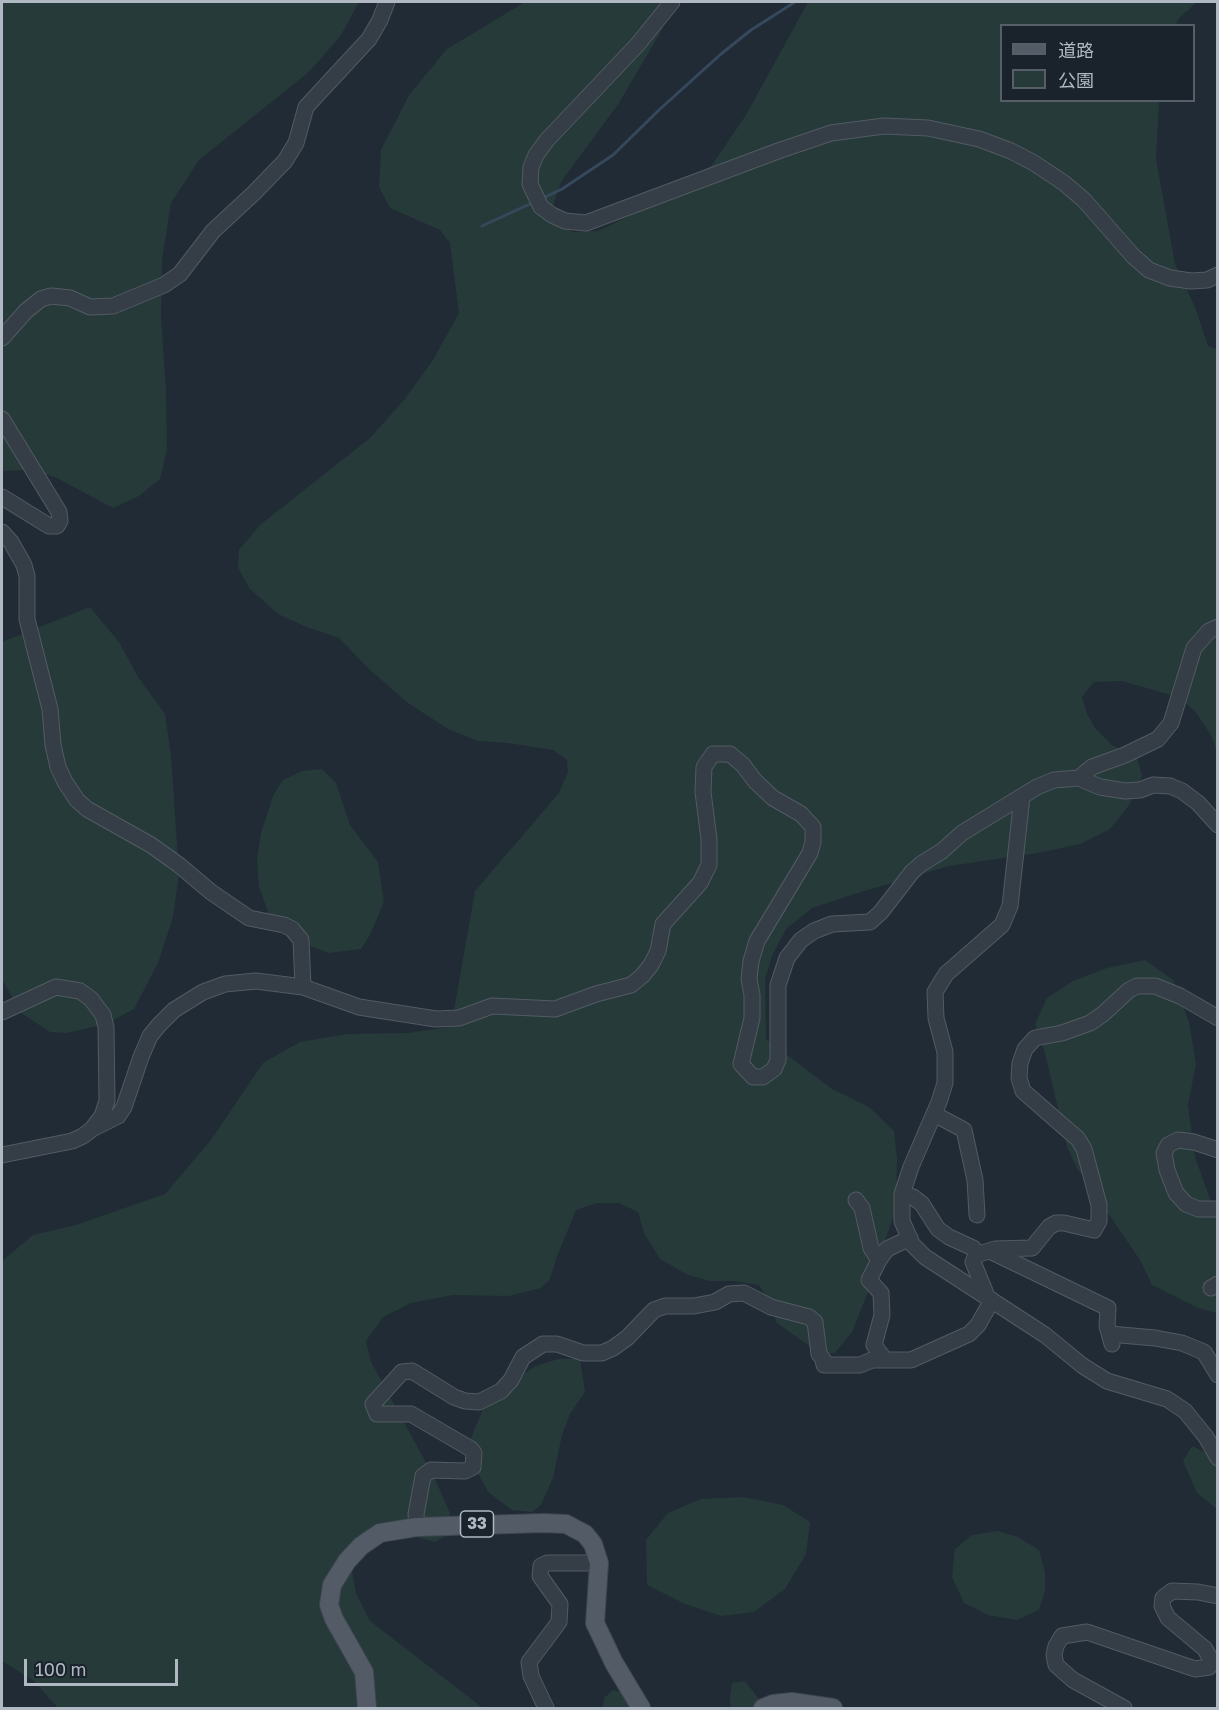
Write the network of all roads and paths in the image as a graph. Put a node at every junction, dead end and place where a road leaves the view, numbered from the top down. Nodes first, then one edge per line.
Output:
1 (387, 2) edge
2 (672, 2) edge
3 (1218, 275) edge
4 (2, 338) edge
5 (2, 419) edge
6 (2, 497) edge
7 (2, 532) edge
8 (1218, 627) edge
9 (1079, 778) junction
10 (1022, 797) junction
11 (1218, 825) edge
12 (303, 987) junction
13 (2, 1012) edge
14 (1218, 1018) edge
15 (934, 1114) junction
16 (92, 1129) junction
17 (1216, 1152) edge
18 (2, 1155) edge
19 (902, 1194) junction
20 (855, 1200) dead end
21 (1218, 1209) edge
22 (977, 1215) dead end
23 (910, 1238) junction
24 (984, 1252) junction
25 (879, 1260) junction
26 (989, 1298) junction
27 (885, 1360) junction
28 (1218, 1375) edge
29 (1218, 1458) edge
30 (417, 1527) junction
31 (600, 1563) junction
32 (1218, 1596) edge
33 (367, 1708) edge
34 (546, 1708) edge
35 (641, 1708) edge
36 (763, 1708) edge
37 (833, 1708) edge
38 (1125, 1708) edge

1 - 4 street
2 - 3 street
5 - 6 street
7 - 12 street
8 - 9 street
9 - 10 street
9 - 11 street
10 - 12 street
10 - 15 street
12 - 16 street
13 - 16 street
14 - 24 street
15 - 19 street
15 - 22 street
16 - 18 street
17 - 21 street
19 - 23 street
19 - 24 street
20 - 25 street
23 - 25 street
23 - 26 street
24 - 26 street
24 - 28 street
25 - 27 street
26 - 27 street
26 - 29 street
27 - 30 street
30 - 31 main road, 33
30 - 33 main road, 33
31 - 34 street
31 - 35 main road
32 - 38 street
36 - 37 main road

